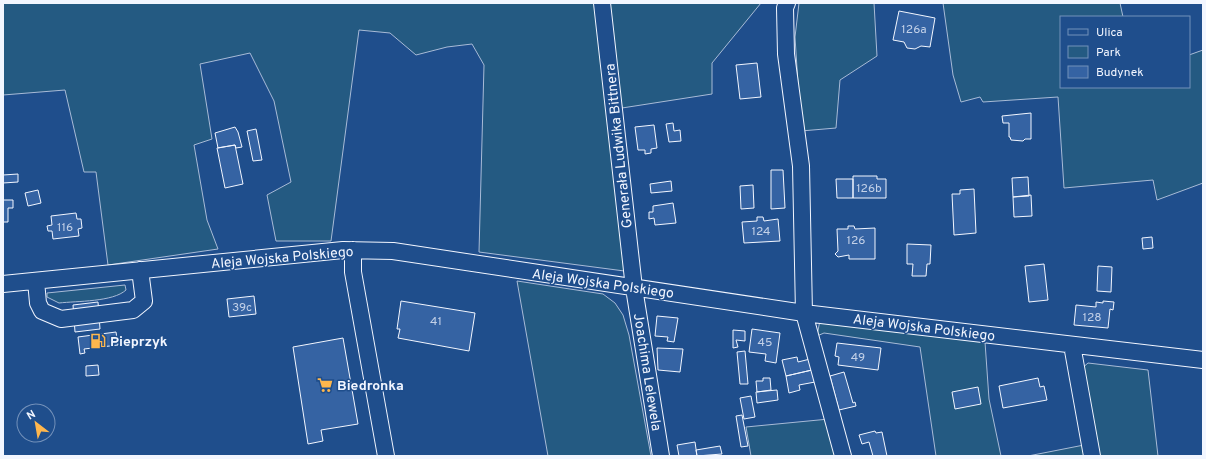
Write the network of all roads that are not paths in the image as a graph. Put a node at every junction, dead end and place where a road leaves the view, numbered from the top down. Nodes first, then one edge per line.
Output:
1 (602, 3) edge
2 (787, 3) edge
3 (353, 250) junction
4 (140, 270) junction
5 (36, 281) junction
6 (3, 284) edge
7 (634, 288) junction
8 (804, 313) junction
9 (1072, 345) junction
10 (1203, 360) edge
11 (386, 456) edge
12 (661, 456) edge
13 (843, 456) edge
14 (1092, 456) edge

1 - 7 street, Generała Ludwika Bittnera
2 - 8 street
3 - 4 street, Aleja Wojska Polskiego
3 - 7 street, Aleja Wojska Polskiego
3 - 11 street
4 - 5 street, Aleja Wojska Polskiego
4 - 5 street
5 - 6 street, Aleja Wojska Polskiego
7 - 8 street, Aleja Wojska Polskiego
7 - 12 street, Joachima Lelewela
8 - 9 street, Aleja Wojska Polskiego
8 - 13 street
9 - 10 street, Aleja Wojska Polskiego
9 - 14 street

